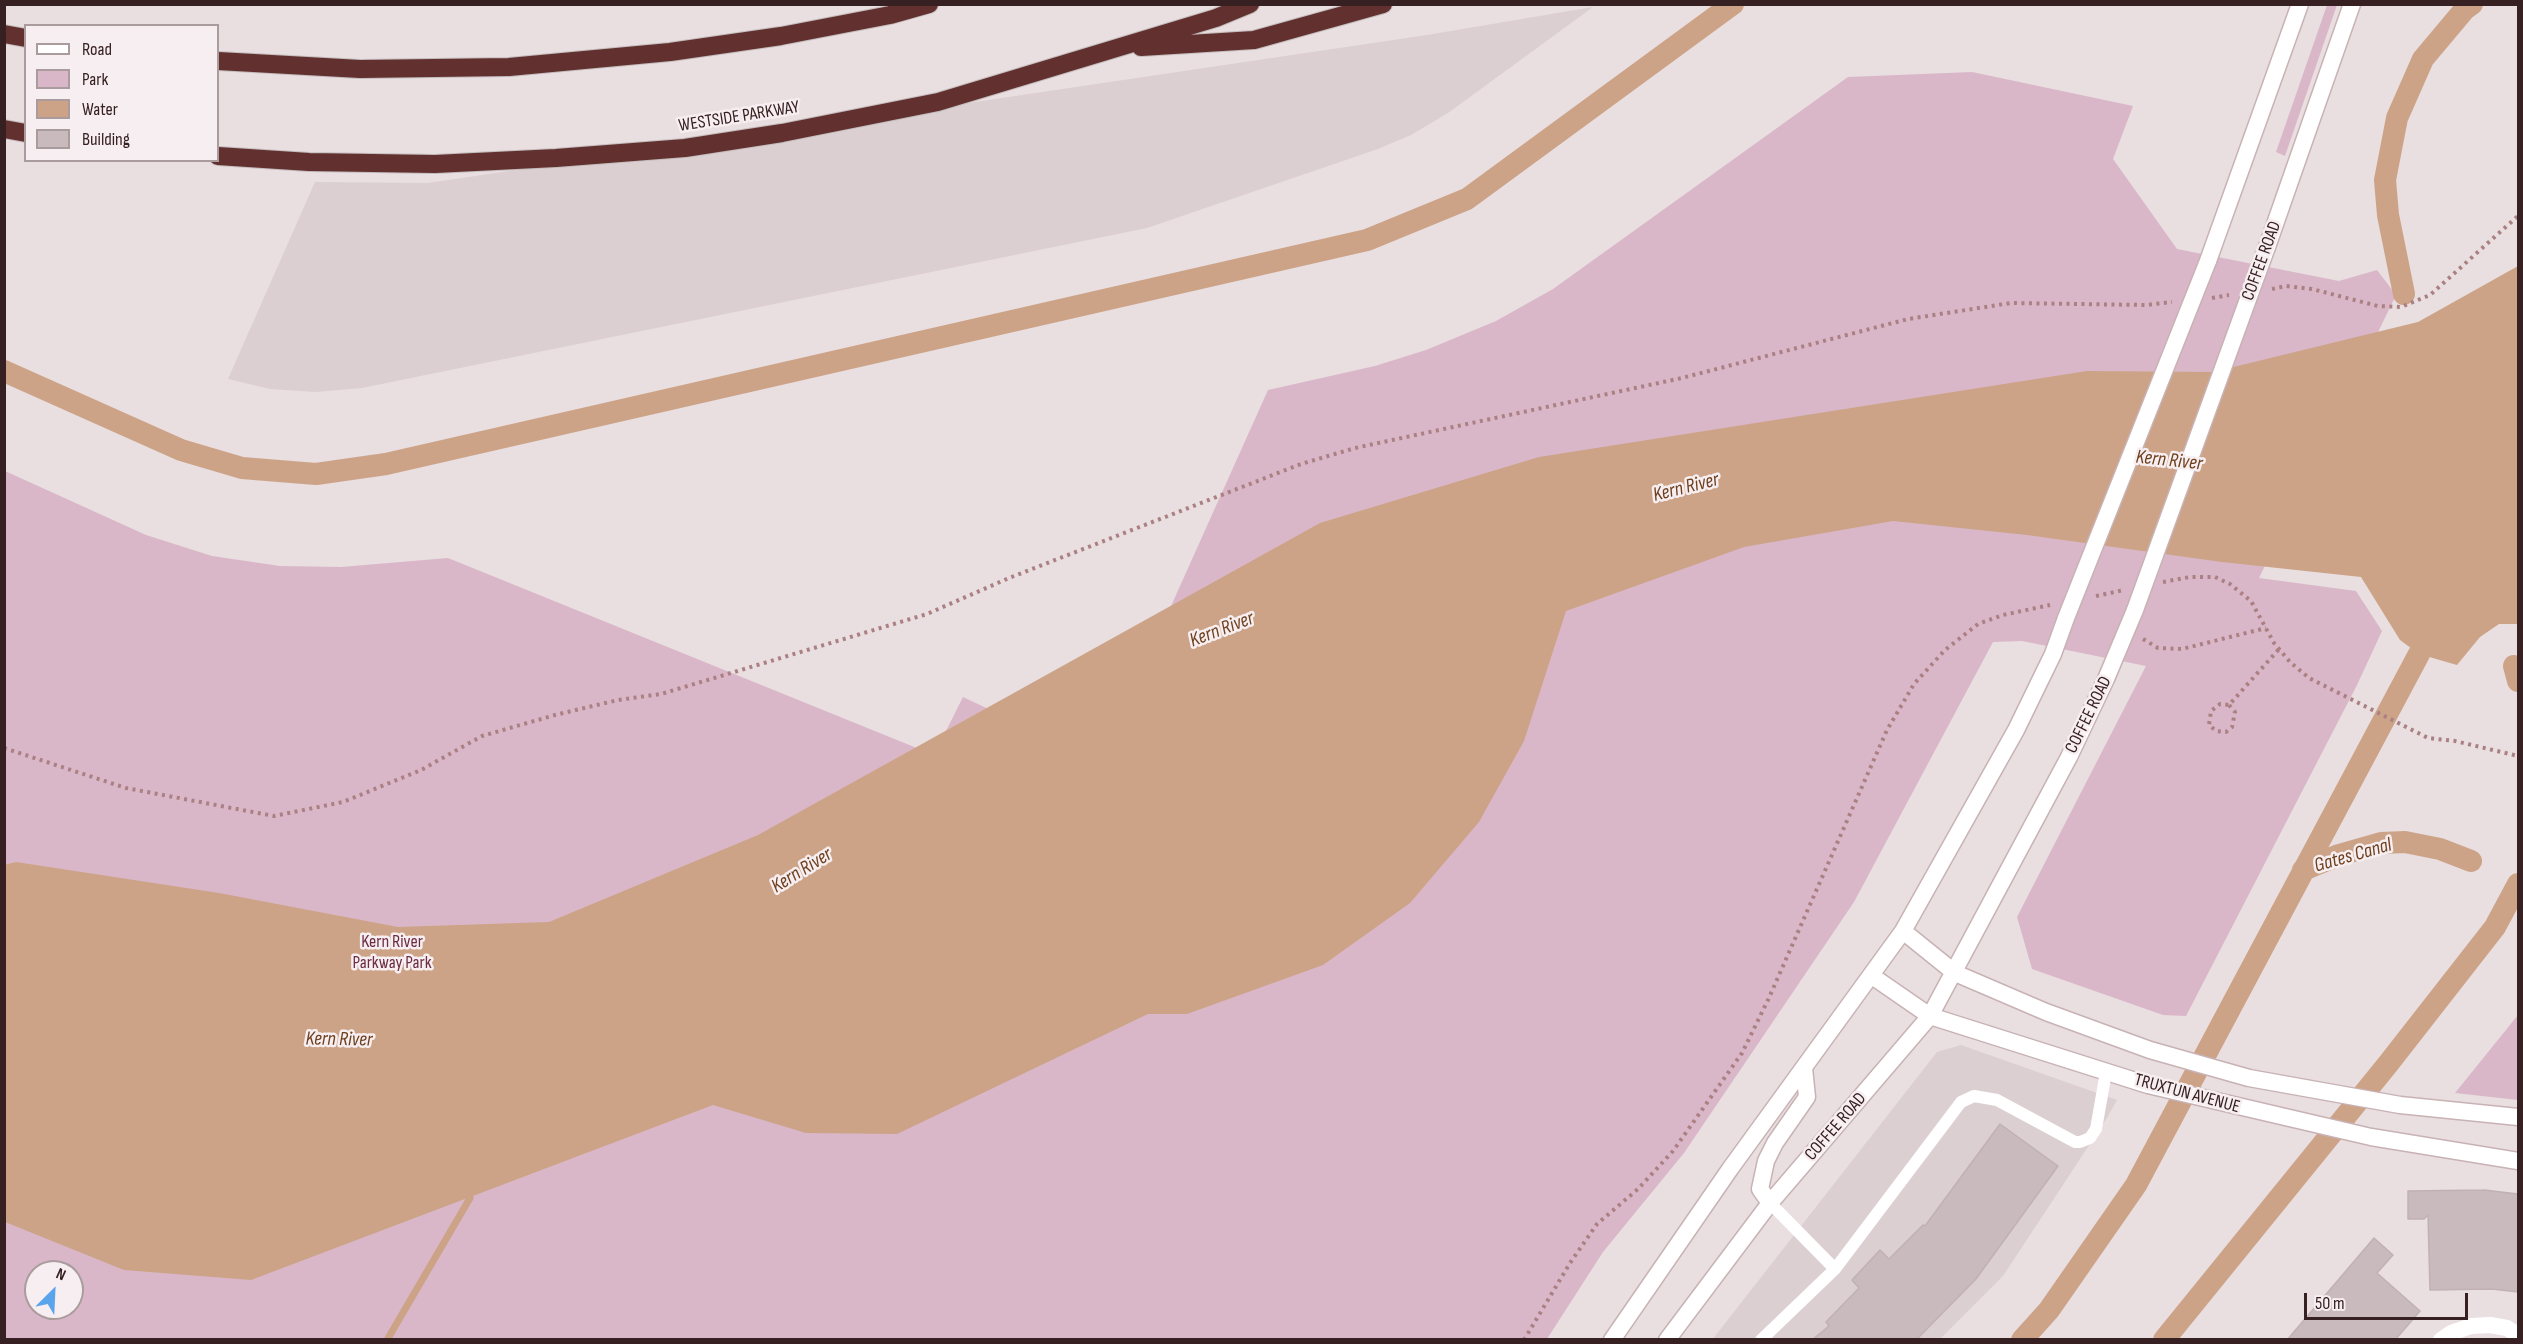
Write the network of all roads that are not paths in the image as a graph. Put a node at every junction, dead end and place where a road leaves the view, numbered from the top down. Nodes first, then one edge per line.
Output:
1 (929, 4) edge
2 (1250, 4) edge
3 (1383, 4) edge
4 (2300, 4) edge
5 (2352, 4) edge
6 (4, 34) edge
7 (24, 38) edge
8 (1109, 49) junction
9 (219, 61) edge
10 (4, 129) edge
11 (24, 133) edge
12 (219, 156) edge
13 (1904, 931) junction
14 (1955, 973) junction
15 (1872, 976) junction
16 (1930, 1016) junction
17 (1804, 1068) junction
18 (2106, 1072) junction
19 (2518, 1117) edge
20 (2518, 1161) edge
21 (1770, 1203) junction
22 (1834, 1269) junction
23 (2518, 1335) edge
24 (1612, 1340) edge
25 (1667, 1340) edge
26 (1761, 1340) edge
27 (2441, 1340) edge

1 - 9 highway
2 - 8 highway, WESTSIDE PARKWAY
3 - 8 highway
4 - 13 main road, bridge
5 - 14 main road, COFFEE ROAD, bridge
6 - 7 highway
8 - 12 highway, WESTSIDE PARKWAY
10 - 11 highway
13 - 14 main road, TRUXTUN AVENUE
13 - 15 main road
14 - 16 main road, COFFEE ROAD
14 - 19 main road, TRUXTUN AVENUE
15 - 16 main road, TRUXTUN AVENUE
15 - 17 main road
16 - 18 main road, TRUXTUN AVENUE
16 - 21 main road, COFFEE ROAD
17 - 21 main road
17 - 24 main road
18 - 20 main road, TRUXTUN AVENUE
18 - 22 lane
21 - 22 lane
21 - 25 main road, COFFEE ROAD
22 - 26 lane
23 - 27 main road

